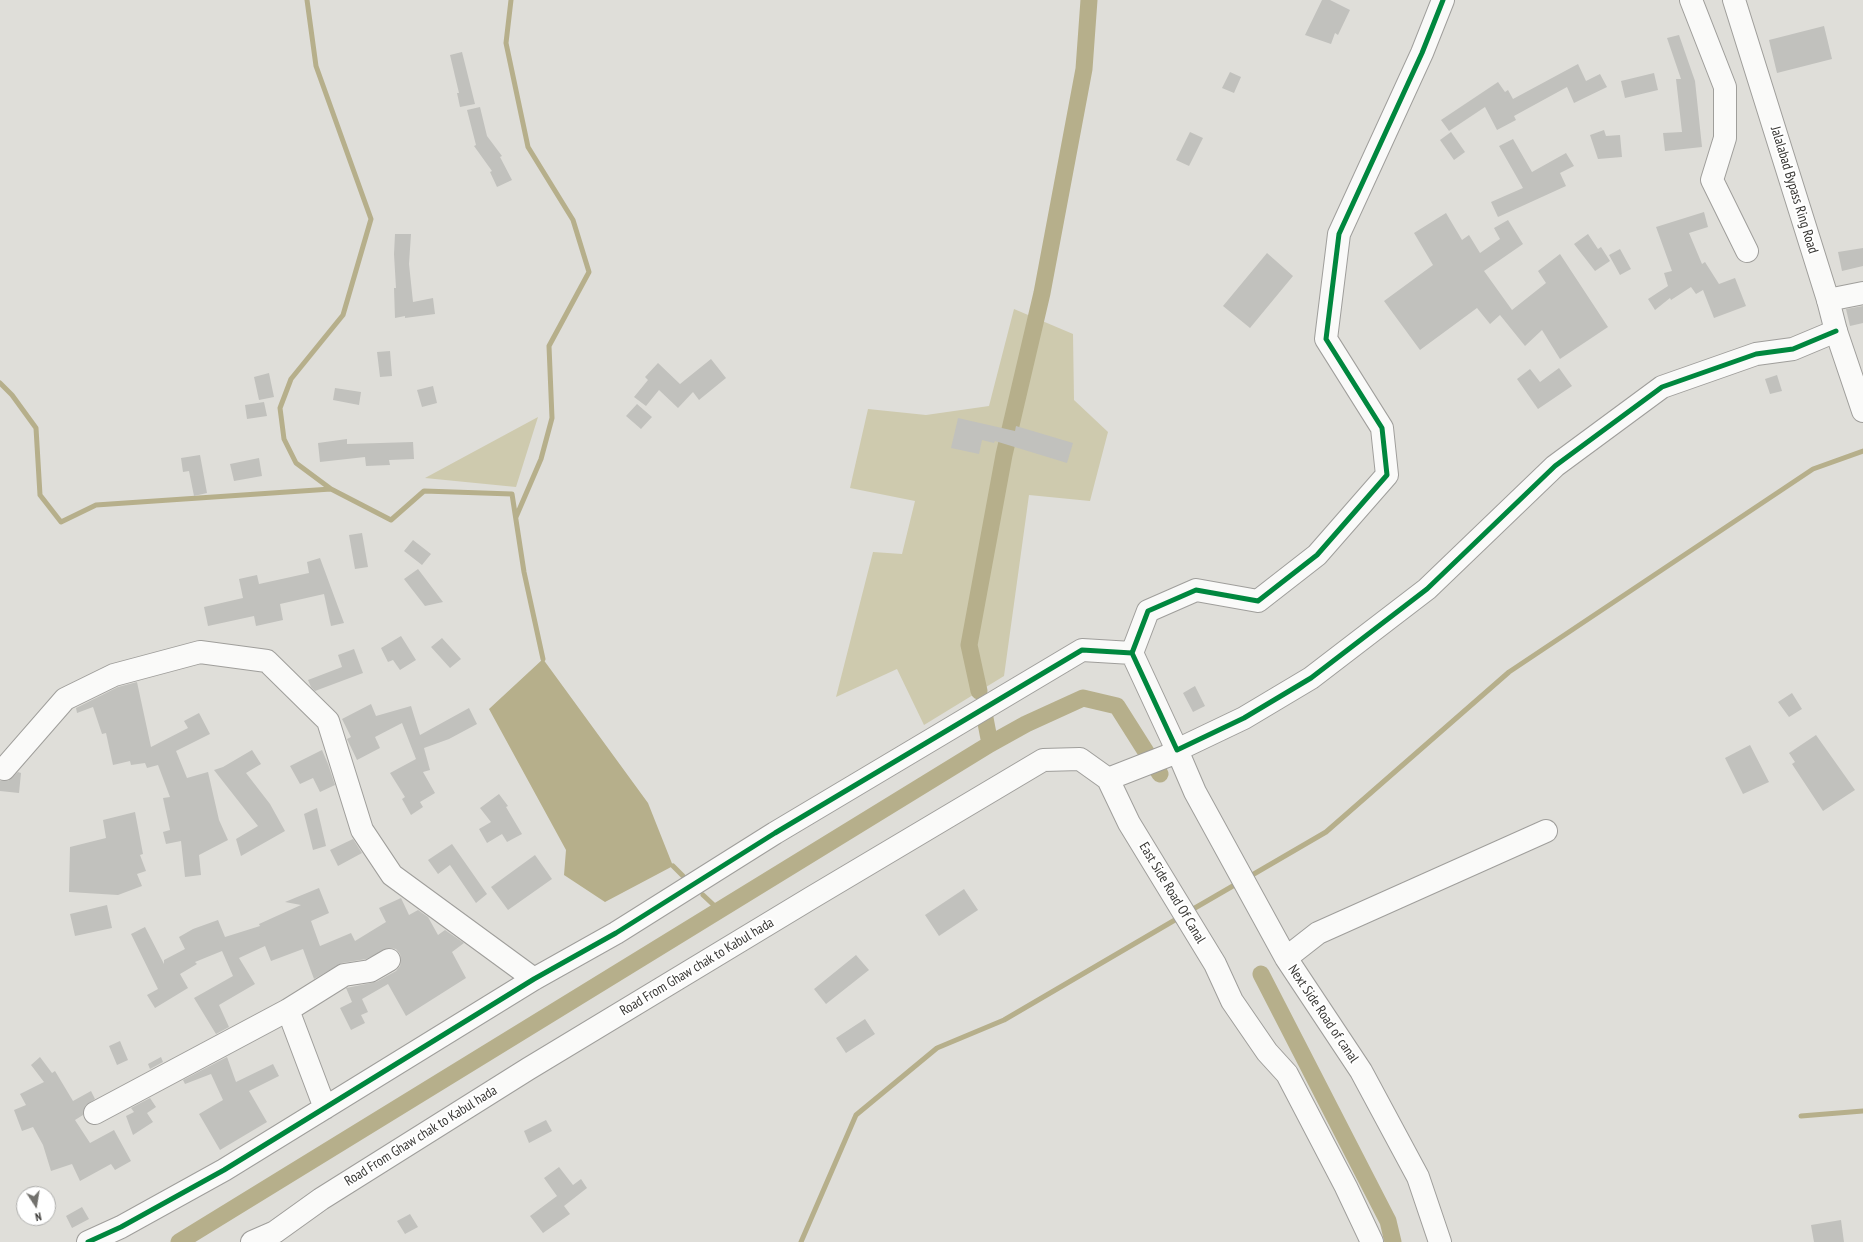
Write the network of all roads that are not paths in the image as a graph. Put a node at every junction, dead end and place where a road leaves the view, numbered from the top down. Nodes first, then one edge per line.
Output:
1 (1443, 0) edge
2 (1691, 0) edge
3 (1734, 0) edge
4 (1747, 251) dead end
5 (1863, 293) edge
6 (1828, 300) junction
7 (1836, 331) junction
8 (1863, 410) edge
9 (1132, 653) junction
10 (1172, 753) junction
11 (4, 769) dead end
12 (1115, 776) junction
13 (1129, 823) joint
14 (1546, 831) dead end
15 (1286, 958) junction
16 (389, 960) dead end
17 (534, 979) junction
18 (288, 1010) junction
19 (326, 1108) junction
20 (95, 1113) dead end
21 (88, 1242) edge
22 (252, 1242) edge
23 (1372, 1242) edge
24 (1440, 1242) edge

1 - 9 main road
2 - 4 main road
3 - 6 main road, Jalalabad Bypass Ring Road
5 - 6 main road
6 - 7 main road, Jalalabad Bypass Ring Road
7 - 8 main road, Jalalabad Bypass Ring Road
7 - 10 main road
9 - 10 main road, Next Side Road of canal
9 - 17 main road
10 - 12 main road
10 - 15 main road, Next Side Road of canal
11 - 17 main road
12 - 13 main road, Road From Ghaw chak to Kabul hada
12 - 22 main road, Road From Ghaw chak to Kabul hada
13 - 23 main road, East Side Road Of Canal
14 - 15 main road
15 - 24 main road, Next Side Road of canal
16 - 18 main road
17 - 19 main road
18 - 19 main road
18 - 20 main road
19 - 21 main road

